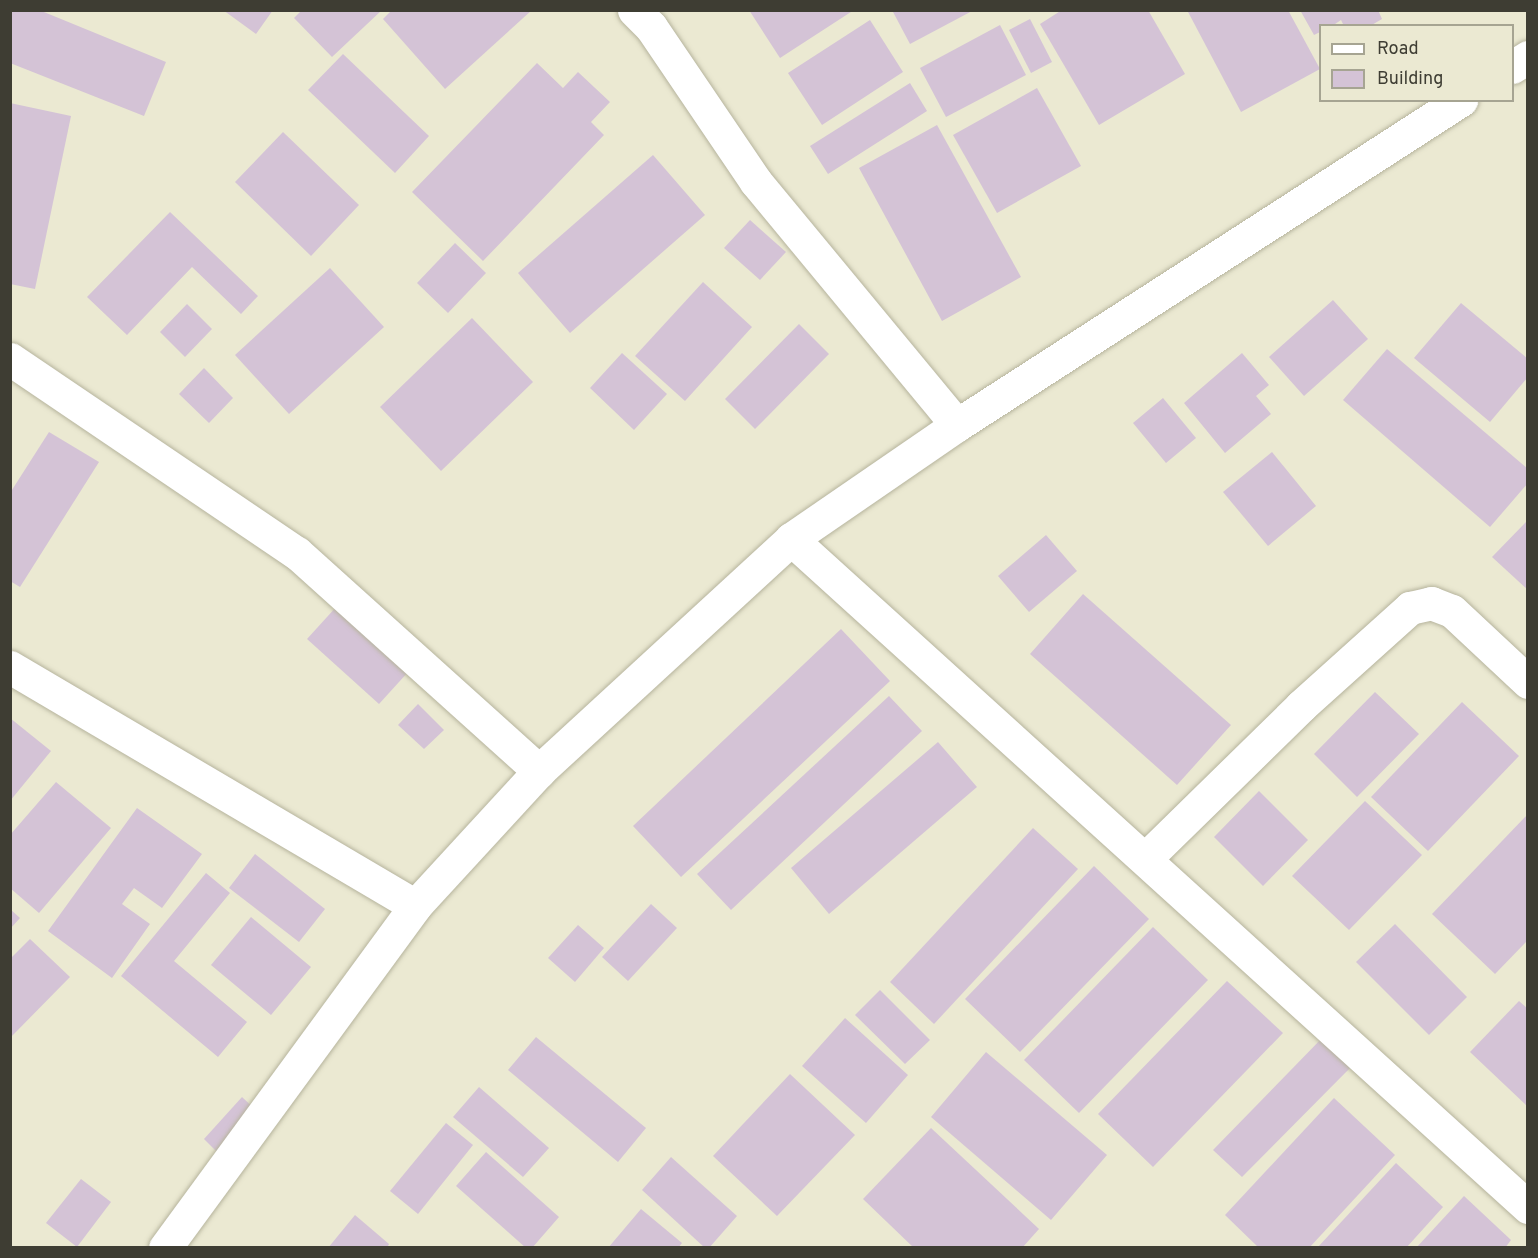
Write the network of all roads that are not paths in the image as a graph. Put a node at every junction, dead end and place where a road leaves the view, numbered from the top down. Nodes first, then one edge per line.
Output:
1 (634, 10) edge
2 (1527, 57) edge
3 (1514, 66) edge
4 (1458, 102) edge
5 (10, 359) edge
6 (957, 425) junction
7 (790, 539) junction
8 (10, 667) edge
9 (1527, 682) edge
10 (538, 771) junction
11 (1145, 859) junction
12 (415, 906) junction
13 (1527, 1207) edge
14 (165, 1248) edge

1 - 6 street
2 - 3 street
4 - 6 street
5 - 10 street
6 - 7 street
7 - 10 street
7 - 11 street
8 - 12 street
9 - 11 street
10 - 12 street
11 - 13 street
12 - 14 street

